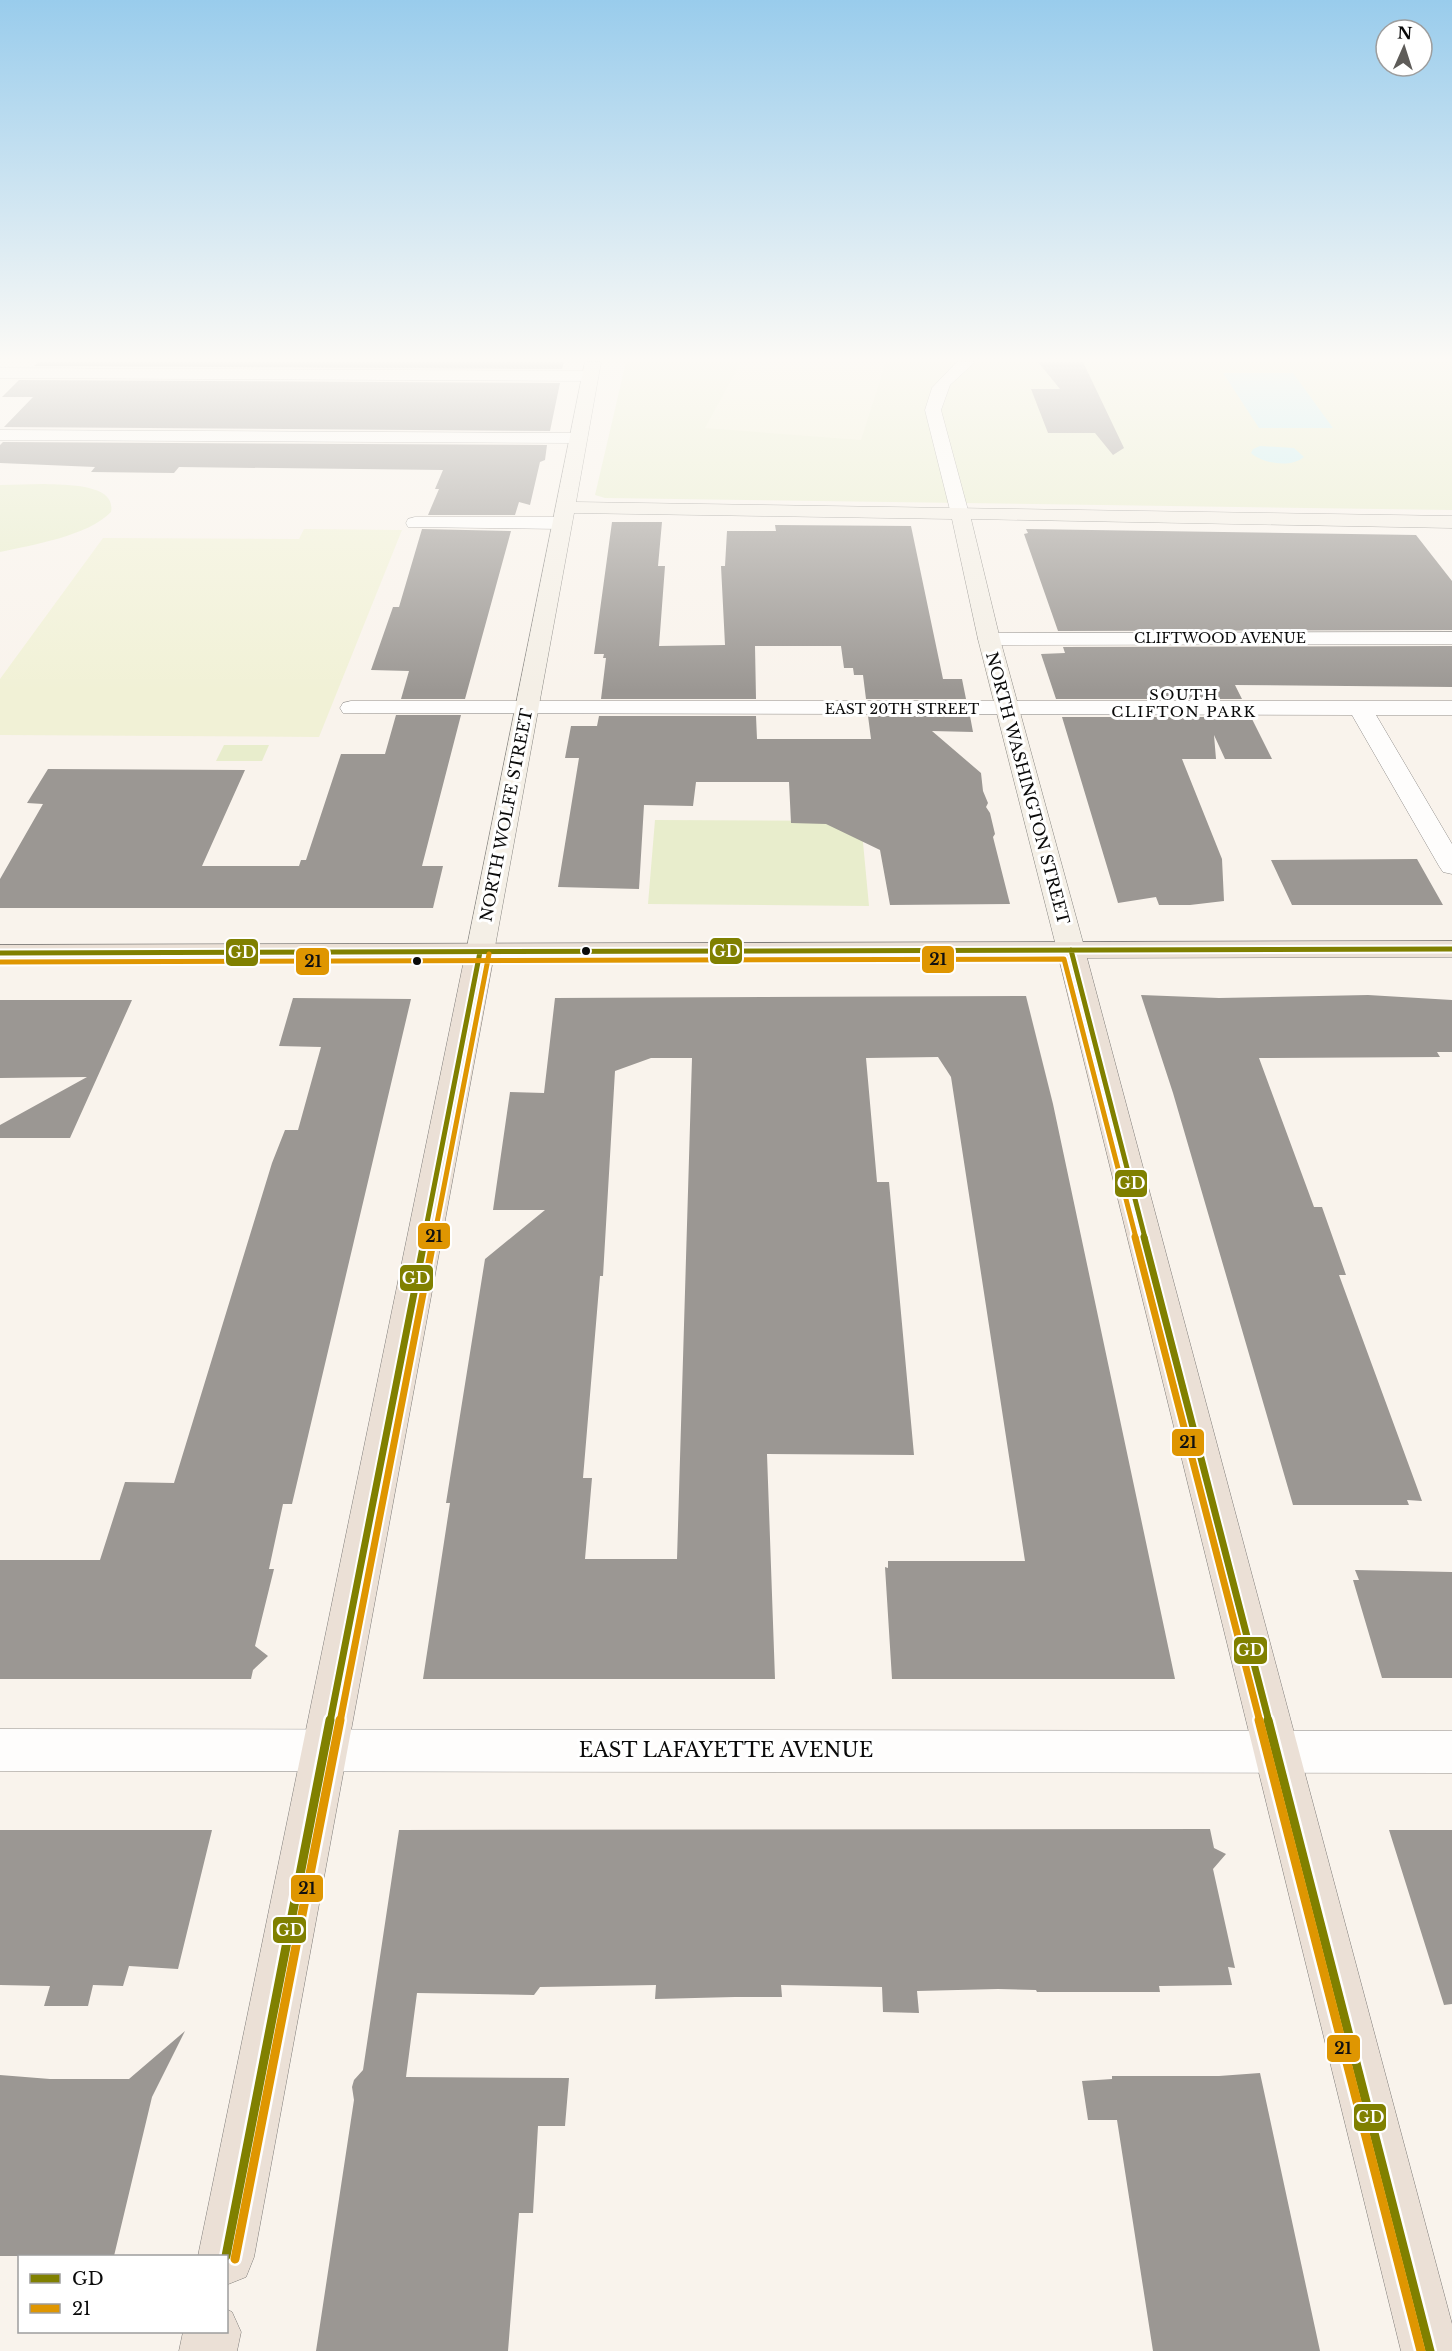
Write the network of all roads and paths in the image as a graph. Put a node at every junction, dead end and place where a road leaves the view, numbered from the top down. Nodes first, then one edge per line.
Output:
1 (572, 472) edge
2 (949, 472) edge
3 (960, 514) junction
4 (564, 515) junction
5 (1452, 522) edge
6 (415, 523) dead end
7 (1452, 638) edge
8 (989, 639) junction
9 (351, 708) dead end
10 (1007, 708) junction
11 (1360, 708) junction
12 (1452, 708) edge
13 (526, 709) junction
14 (1452, 866) edge
15 (1452, 949) edge
16 (1071, 950) junction
17 (480, 952) junction
18 (0, 953) edge
19 (324, 1749) junction
20 (0, 1750) edge
21 (1276, 1751) junction
22 (1452, 1752) edge
23 (226, 2255) edge
24 (212, 2333) edge
25 (208, 2351) edge
26 (1430, 2351) edge

1 - 4 main road, NORTH WOLFE STREET
2 - 3 street
3 - 4 main road
3 - 5 main road
3 - 8 main road, NORTH WASHINGTON STREET
4 - 6 street
4 - 13 main road, NORTH WOLFE STREET
7 - 8 street, CLIFTWOOD AVENUE
8 - 10 main road, NORTH WASHINGTON STREET
9 - 13 street, EAST 20TH STREET
10 - 11 street, EAST 20TH STREET
10 - 13 street, EAST 20TH STREET
10 - 16 main road, NORTH WASHINGTON STREET
11 - 12 street, EAST 20TH STREET
11 - 14 street
13 - 17 main road, NORTH WOLFE STREET
15 - 16 main road
16 - 17 main road
16 - 21 main road, NORTH WASHINGTON STREET
17 - 18 main road
17 - 19 main road, NORTH WOLFE STREET
19 - 20 street, EAST LAFAYETTE AVENUE
19 - 21 street, EAST LAFAYETTE AVENUE
19 - 23 main road, NORTH WOLFE STREET
21 - 22 street, EAST LAFAYETTE AVENUE
21 - 26 main road, NORTH WASHINGTON STREET
24 - 25 main road

